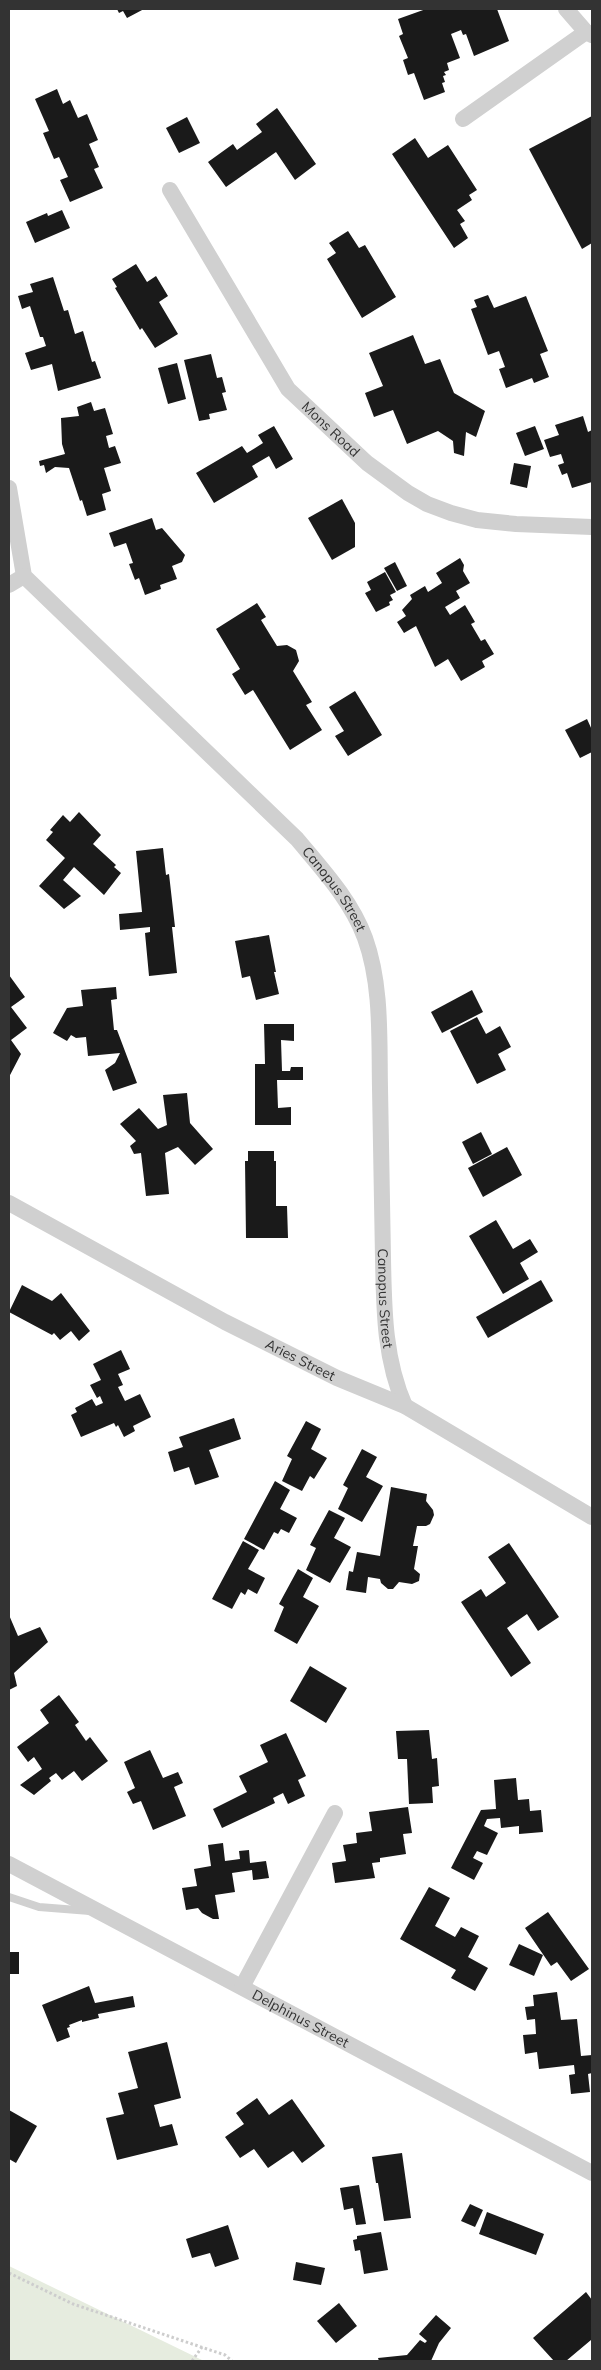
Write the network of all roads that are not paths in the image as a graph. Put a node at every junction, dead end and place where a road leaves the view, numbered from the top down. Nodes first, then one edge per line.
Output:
1 (566, 9) edge
2 (589, 34) edge
3 (462, 119) dead end
4 (170, 190) dead end
5 (9, 488) edge
6 (592, 527) edge
7 (24, 576) junction
8 (9, 585) edge
9 (9, 1203) edge
10 (405, 1406) junction
11 (592, 1517) edge
12 (335, 1813) dead end
13 (9, 1864) edge
14 (9, 1898) edge
15 (98, 1911) junction
16 (242, 1986) junction
17 (592, 2173) edge

1 - 2 street
2 - 3 street
4 - 6 street, Mons Road
5 - 7 street
7 - 8 street
7 - 10 street, Canopus Street
9 - 10 street, Aries Street
10 - 11 street, Aries Street
12 - 16 street
13 - 15 street, Delphinus Street
14 - 15 lane
15 - 16 street, Delphinus Street
16 - 17 street, Delphinus Street

